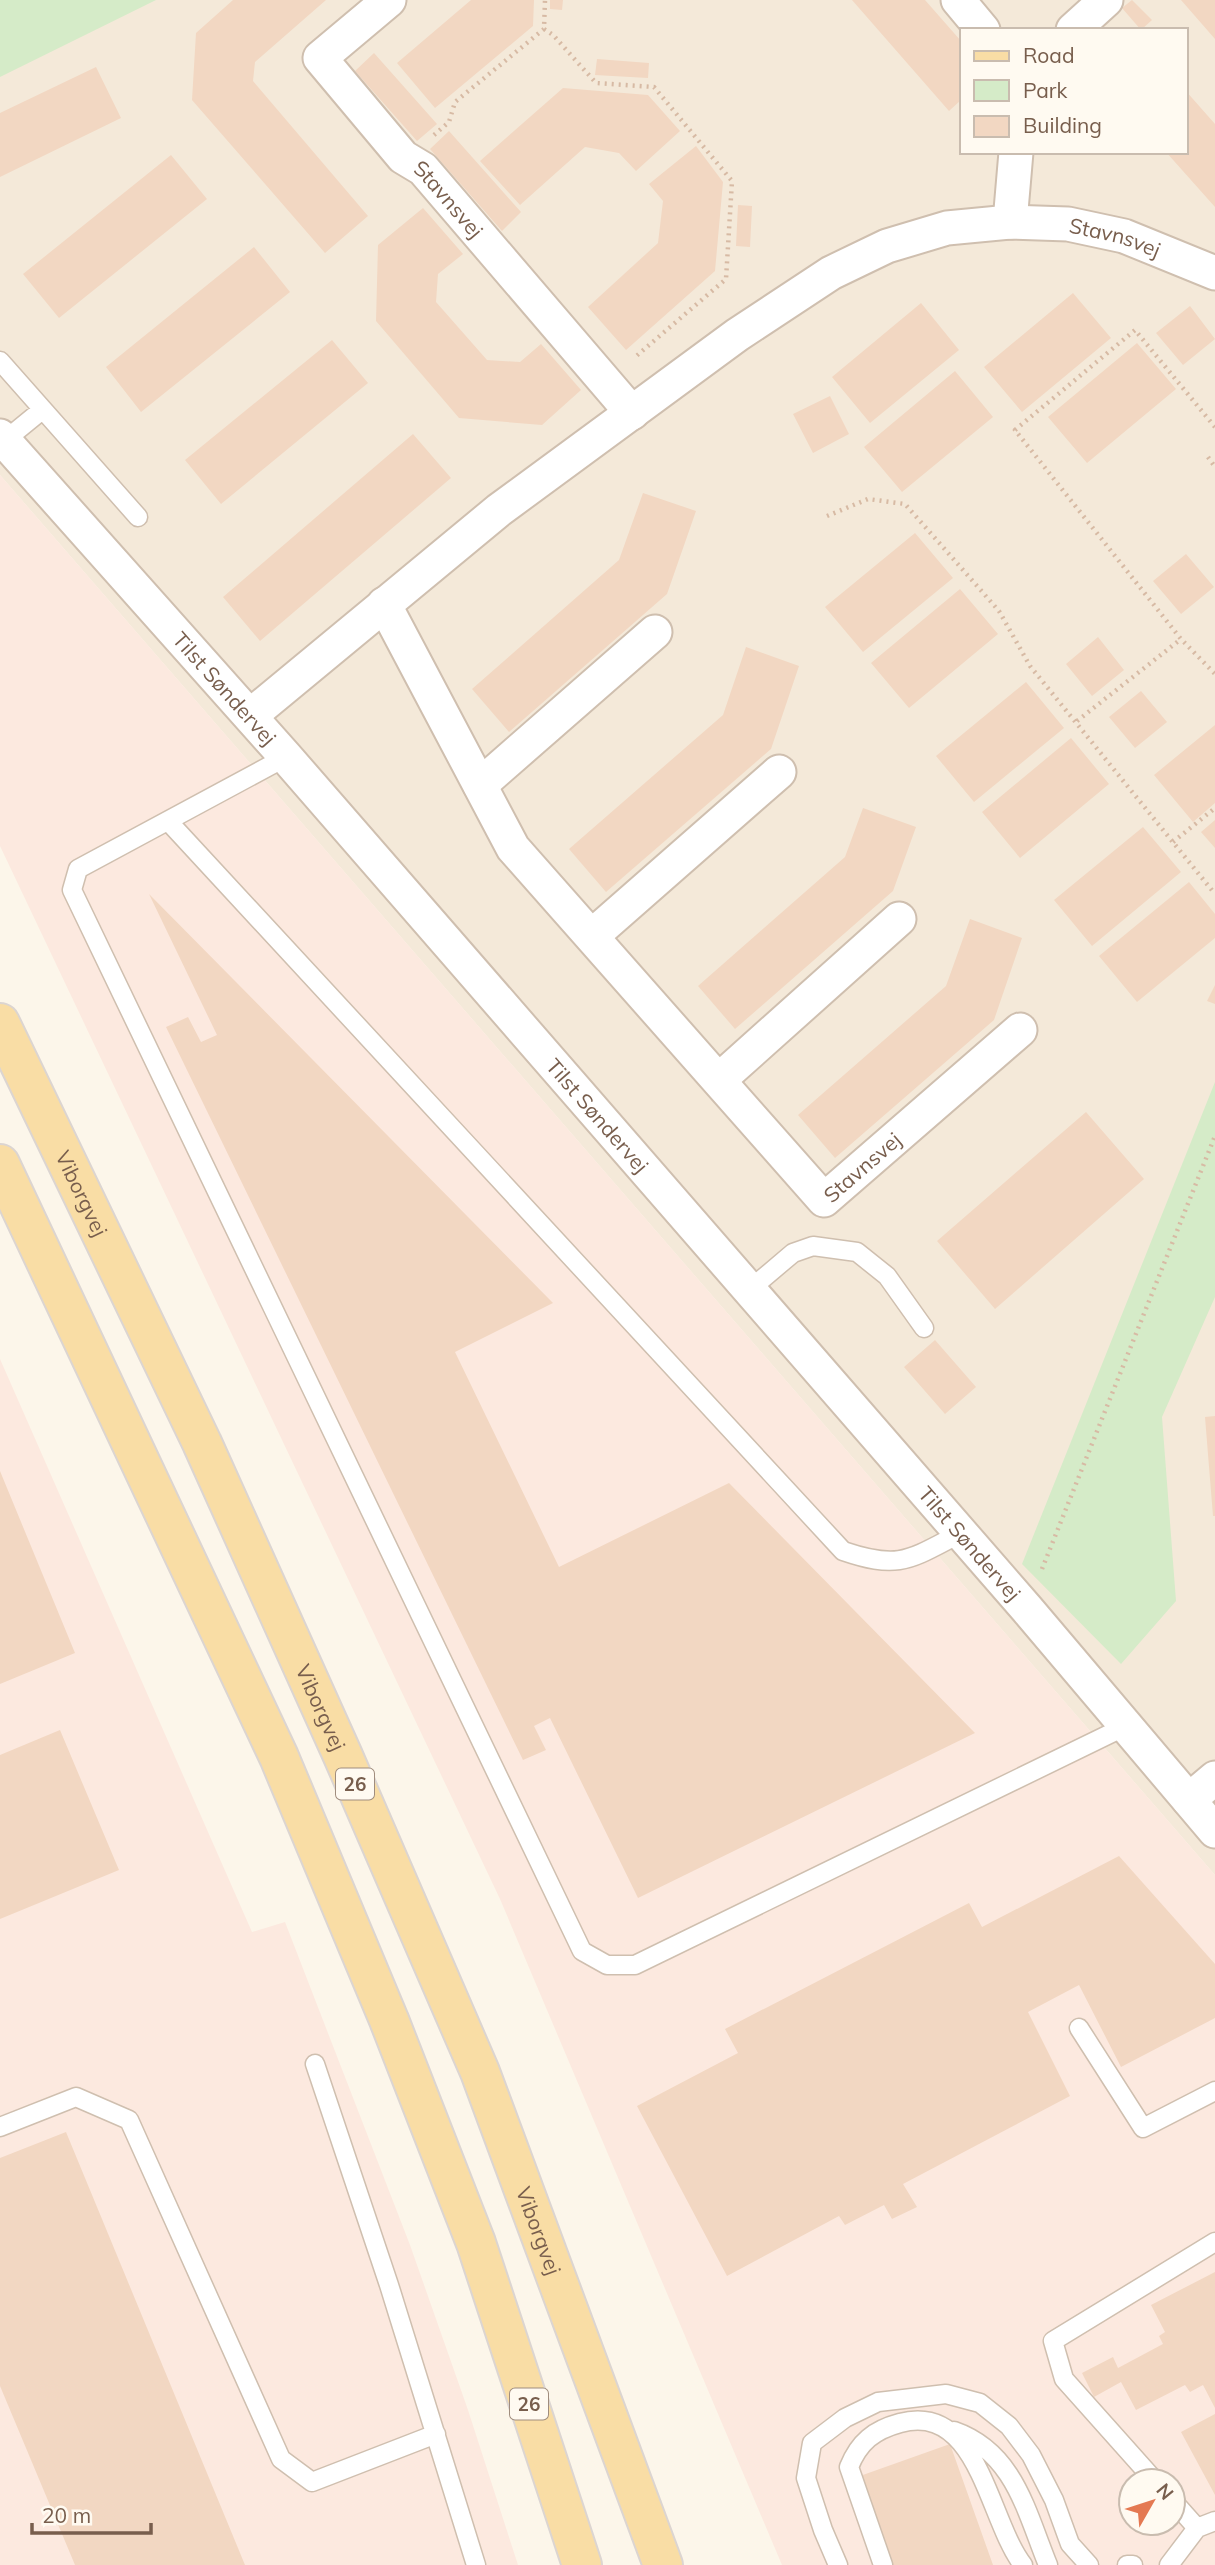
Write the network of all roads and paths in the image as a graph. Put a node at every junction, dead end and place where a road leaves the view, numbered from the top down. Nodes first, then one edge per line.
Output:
1 (389, 0) edge
2 (545, 0) edge
3 (958, 0) edge
4 (1106, 0) edge
5 (981, 28) edge
6 (1075, 28) edge
7 (544, 29) junction
8 (1016, 154) edge
9 (406, 160) junction
10 (1010, 222) junction
11 (1215, 273) edge
12 (0, 362) edge
13 (606, 382) junction
14 (42, 410) junction
15 (632, 413) junction
16 (1215, 427) edge
17 (2, 439) edge
18 (1208, 457) dead end
19 (1215, 467) edge
20 (827, 516) dead end
21 (138, 517) dead end
22 (384, 604) junction
23 (655, 632) dead end
24 (1181, 639) junction
25 (1215, 674) edge
26 (250, 716) junction
27 (1077, 722) junction
28 (285, 757) junction
29 (779, 772) dead end
30 (480, 785) junction
31 (1215, 808) edge
32 (168, 821) junction
33 (1173, 842) junction
34 (1215, 894) edge
35 (899, 919) dead end
36 (592, 936) junction
37 (0, 1023) edge
38 (1020, 1030) dead end
39 (719, 1080) junction
40 (1215, 1136) edge
41 (0, 1164) edge
42 (748, 1291) junction
43 (924, 1328) dead end
44 (959, 1534) junction
45 (1027, 1609) junction
46 (1126, 1726) junction
47 (1215, 1778) edge
48 (1189, 1800) junction
49 (1215, 1831) edge
50 (1079, 2028) dead end
51 (315, 2064) dead end
52 (1215, 2091) edge
53 (0, 2127) edge
54 (1215, 2242) edge
55 (943, 2427) junction
56 (436, 2434) junction
57 (1143, 2467) edge
58 (1187, 2517) edge
59 (1215, 2521) edge
60 (1197, 2528) junction
61 (476, 2565) edge
62 (582, 2565) edge
63 (663, 2565) edge
64 (838, 2565) edge
65 (883, 2565) edge
66 (1023, 2565) edge
67 (1048, 2565) edge
68 (1088, 2565) edge
69 (1127, 2565) edge
70 (1133, 2565) edge
71 (1169, 2565) edge

1 - 9 street, Stavnsvej
2 - 7 path
3 - 5 street
4 - 6 street
7 - 9 path
7 - 13 path
8 - 10 street
9 - 13 street, Stavnsvej
10 - 11 street, Stavnsvej
10 - 15 street, Stavnsvej
12 - 14 lane
13 - 15 street, Stavnsvej
14 - 17 lane
14 - 21 lane
15 - 22 street, Stavnsvej
16 - 24 path
17 - 26 street, Tilst Søndervej
18 - 19 path
20 - 27 path
22 - 26 street, Stavnsvej
22 - 30 street, Stavnsvej
23 - 30 street
24 - 25 path
24 - 27 path
26 - 28 street, Tilst Søndervej
27 - 33 path
28 - 32 lane
28 - 42 street, Tilst Søndervej
29 - 36 street
30 - 36 street, Stavnsvej
31 - 33 path
32 - 44 lane
32 - 46 lane
33 - 34 path
35 - 39 street
36 - 39 street, Stavnsvej
37 - 63 main road, Viborgvej / 26
38 - 39 street, Stavnsvej
40 - 45 path
41 - 62 main road, 26
42 - 43 lane
42 - 44 street, Tilst Søndervej
44 - 45 street, Tilst Søndervej
45 - 46 street, Tilst Søndervej
46 - 48 street, Tilst Søndervej
47 - 48 street
48 - 49 street, Tilst Søndervej
50 - 52 lane
51 - 56 lane
53 - 56 lane
54 - 57 lane
55 - 65 lane
55 - 66 lane
55 - 67 lane
56 - 61 lane
58 - 60 lane
59 - 60 lane
60 - 71 lane
64 - 68 lane
69 - 70 lane

